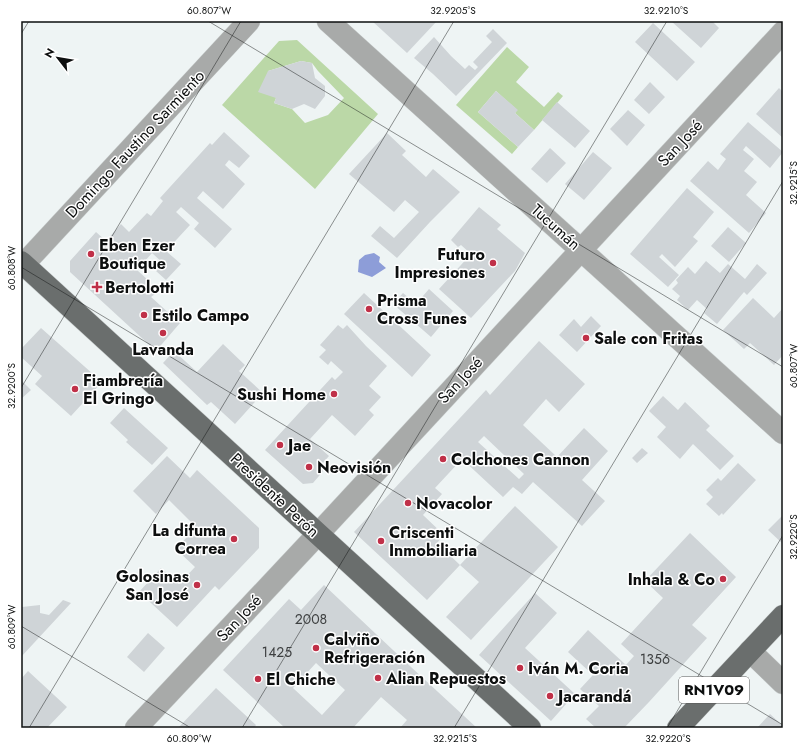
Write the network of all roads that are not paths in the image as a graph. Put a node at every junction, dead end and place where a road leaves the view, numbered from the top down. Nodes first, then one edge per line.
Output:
1 (250, 21) edge
2 (328, 21) edge
3 (783, 32) edge
4 (581, 250) junction
5 (22, 264) edge
6 (783, 433) edge
7 (318, 534) junction
8 (783, 616) edge
9 (750, 651) junction
10 (783, 682) edge
11 (136, 728) edge
12 (530, 728) edge
13 (678, 728) edge

1 - 5 street, Domingo Faustino Sarmiento
2 - 4 street, Tucumán
3 - 4 street, San José
4 - 6 street, Tucumán
4 - 7 street, San José
5 - 7 main road, Presidente Perón
7 - 11 street, San José
7 - 12 main road, Presidente Perón
8 - 9 main road, RN1V09
9 - 10 street
9 - 13 main road, RN1V09

